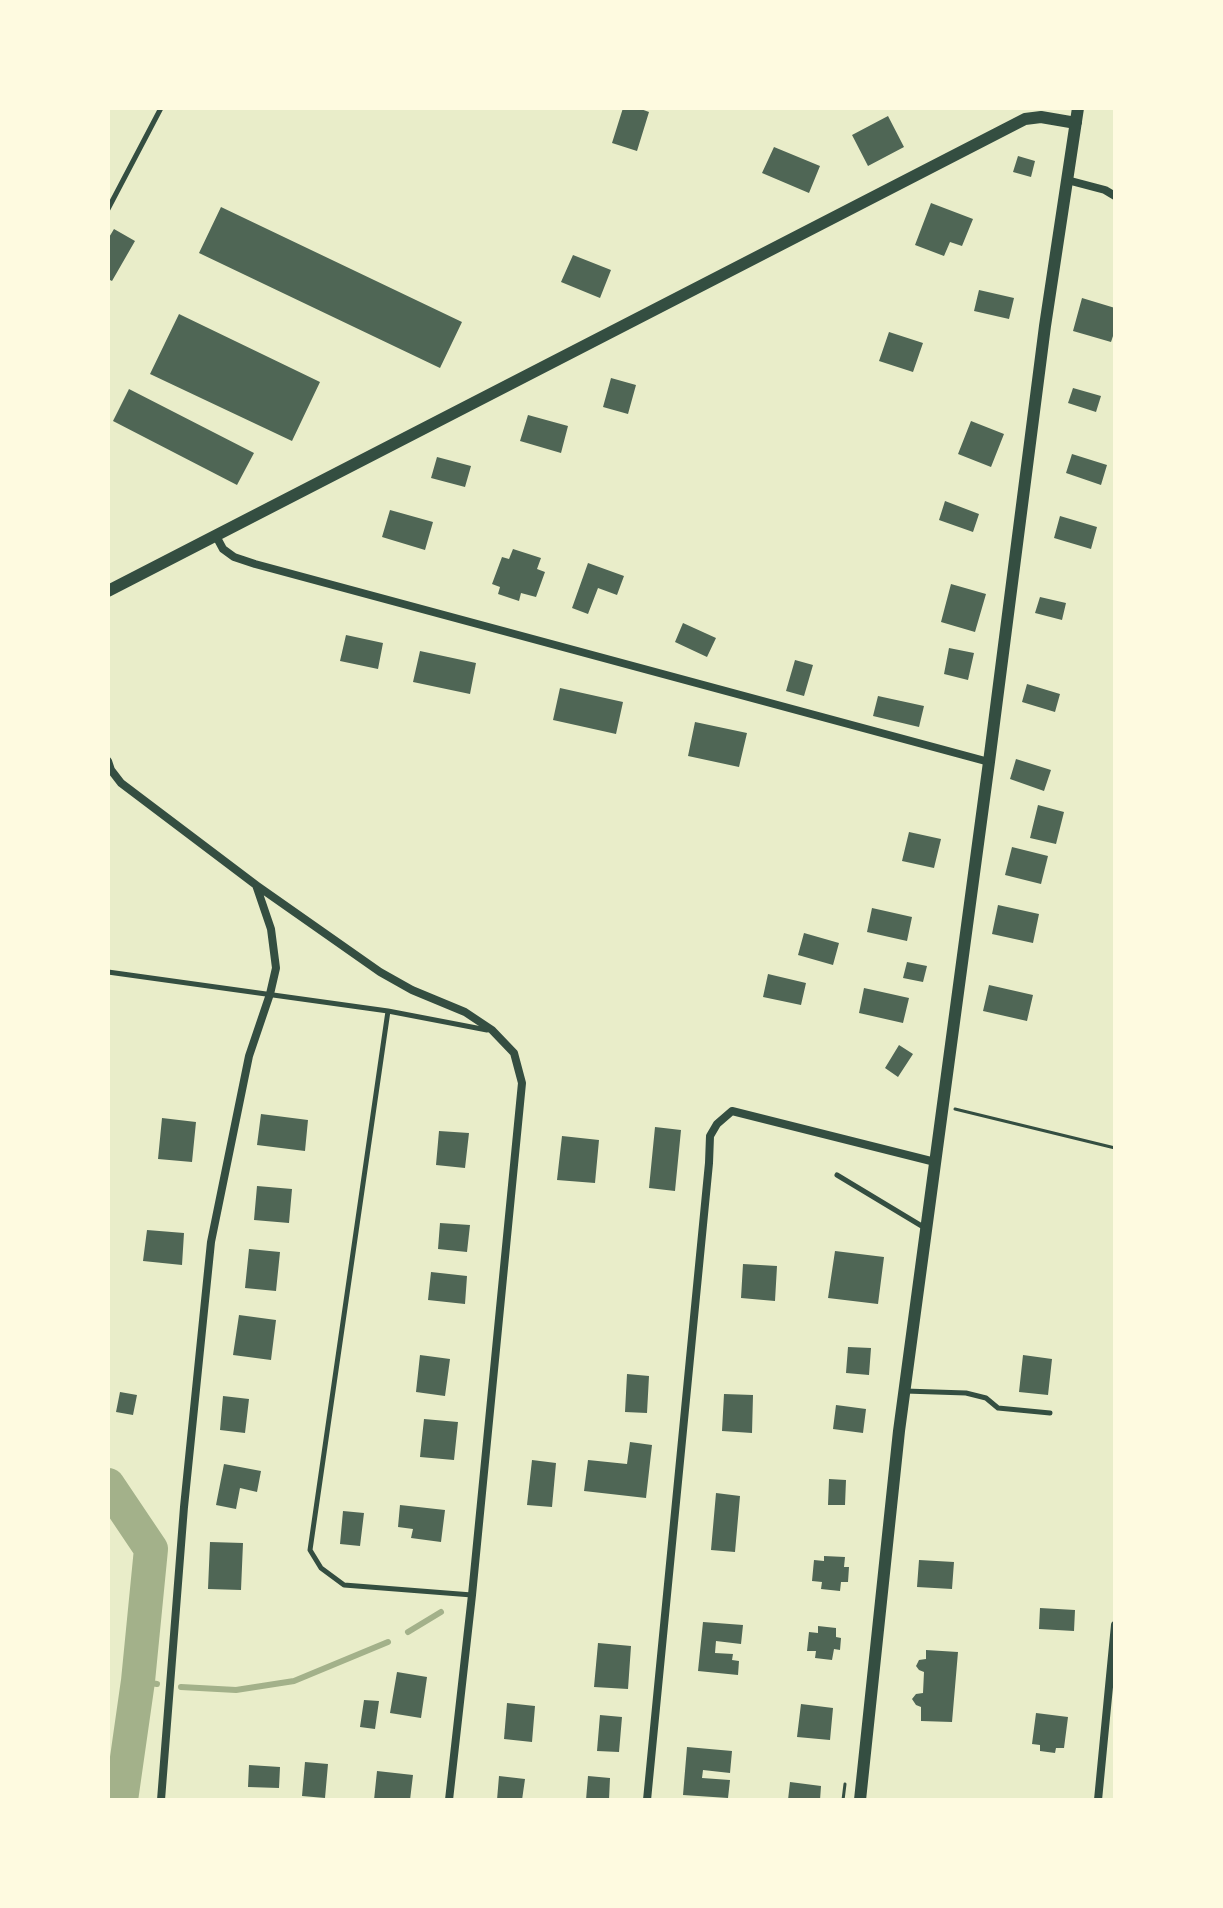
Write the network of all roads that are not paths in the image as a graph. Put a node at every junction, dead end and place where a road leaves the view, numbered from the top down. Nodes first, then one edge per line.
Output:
1 (161, 108) edge
2 (1078, 108) edge
3 (1076, 123) junction
4 (1067, 180) junction
5 (1115, 196) edge
6 (108, 209) edge
7 (216, 536) junction
8 (108, 591) edge
9 (108, 761) edge
10 (989, 762) junction
11 (256, 885) junction
12 (108, 972) edge
13 (270, 994) junction
14 (388, 1011) junction
15 (492, 1030) junction
16 (935, 1162) junction
17 (837, 1175) dead end
18 (926, 1228) junction
19 (904, 1391) junction
20 (1050, 1413) dead end
21 (472, 1595) junction
22 (1115, 1625) edge
23 (161, 1800) edge
24 (449, 1800) edge
25 (647, 1800) edge
26 (860, 1800) edge
27 (1098, 1800) edge

1 - 6 lane
2 - 3 street
3 - 4 street
3 - 7 street
4 - 5 street
4 - 10 street
7 - 8 street
7 - 10 street
9 - 11 street
10 - 16 street
11 - 13 street
11 - 15 street
12 - 13 lane
13 - 14 lane
13 - 23 street
14 - 15 lane
14 - 21 lane
15 - 21 street
16 - 18 street
16 - 25 street
17 - 18 lane
18 - 19 street
19 - 20 lane
19 - 26 street
21 - 24 street
22 - 27 street

